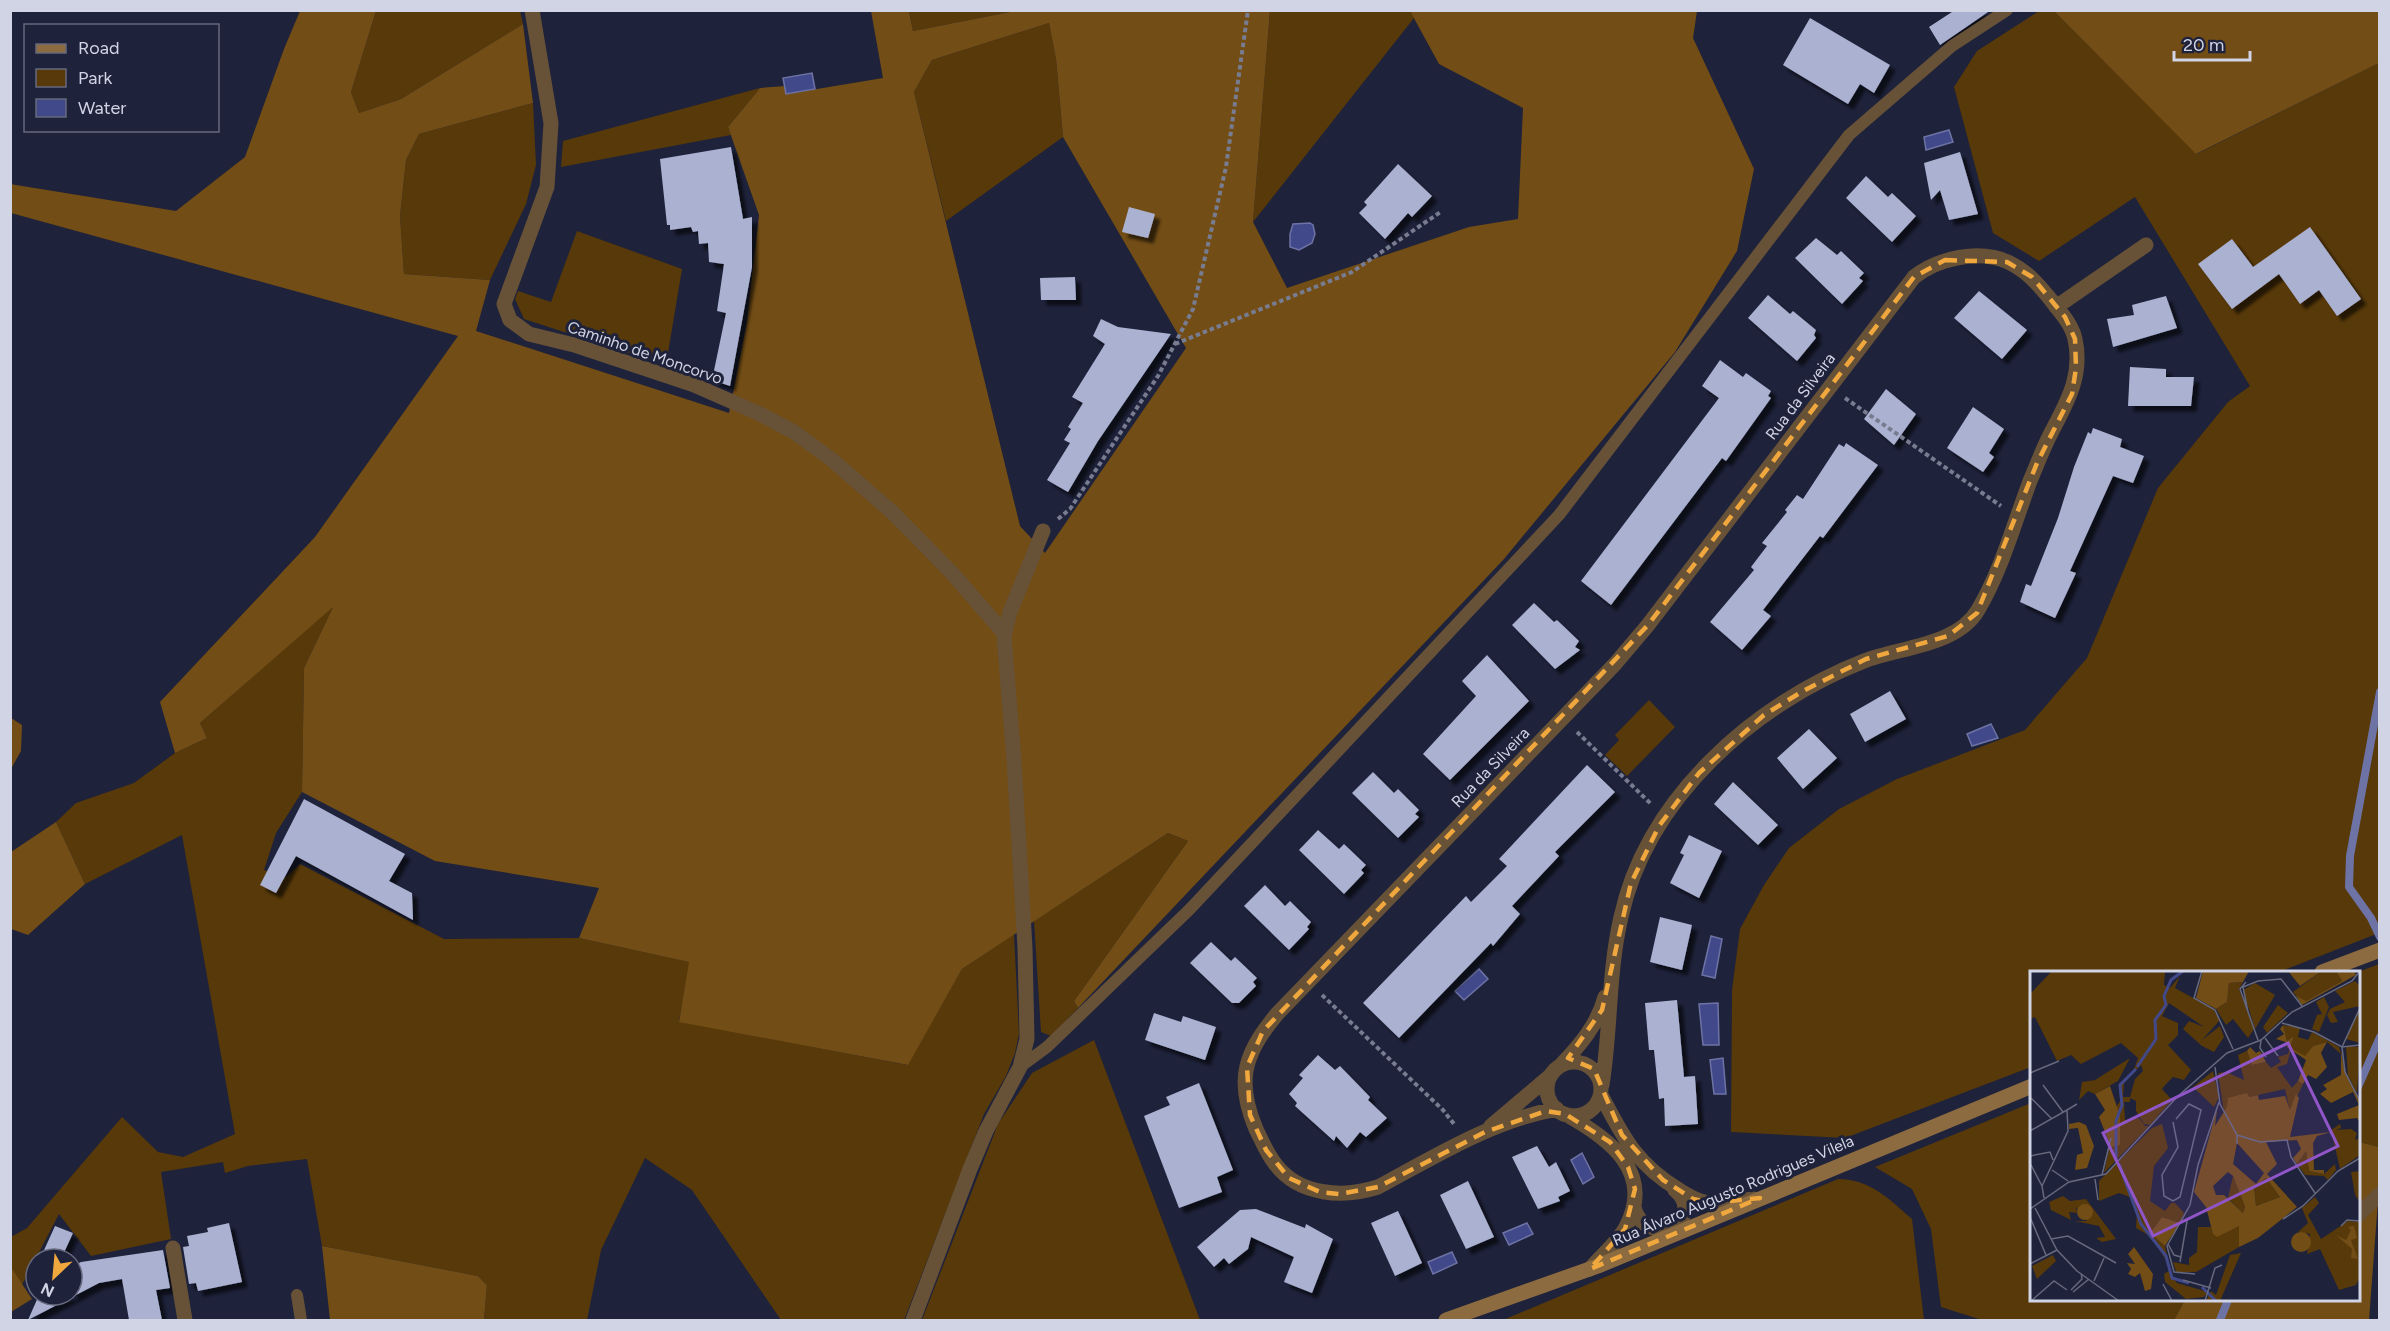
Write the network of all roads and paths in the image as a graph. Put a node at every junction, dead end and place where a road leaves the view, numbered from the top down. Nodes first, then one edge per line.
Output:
1 (532, 10) edge
2 (1248, 10) edge
3 (2007, 10) edge
4 (1442, 211) dead end
5 (2146, 245) dead end
6 (2056, 306) junction
7 (1174, 345) junction
8 (1829, 387) junction
9 (2017, 517) junction
10 (1043, 531) joint
11 (1004, 633) junction
12 (1562, 718) junction
13 (1664, 818) junction
14 (2379, 950) edge
15 (1612, 971) junction
16 (2325, 971) edge
17 (1308, 982) junction
18 (1562, 1064) junction
19 (1020, 1067) junction
20 (1550, 1076) junction
21 (2030, 1086) edge
22 (1601, 1090) junction
23 (1561, 1112) junction
24 (1485, 1132) junction
25 (1468, 1140) junction
26 (1663, 1180) junction
27 (2379, 1194) edge
28 (1760, 1198) junction
29 (1634, 1207) junction
30 (2360, 1213) edge
31 (1674, 1233) junction
32 (173, 1248) dead end
33 (1590, 1269) junction
34 (297, 1295) dead end
35 (185, 1320) edge
36 (301, 1320) edge
37 (913, 1320) edge
38 (1446, 1320) edge

1 - 11 street, Caminho de Moncorvo
2 - 7 path
3 - 19 lane
4 - 7 path
5 - 6 street
6 - 8 street, Rua da Silveira
6 - 9 street, Rua da Silveira
7 - 10 path
8 - 9 path
8 - 12 street, Rua da Silveira
9 - 13 street, Rua da Silveira
10 - 11 street
11 - 19 street
12 - 13 path
12 - 17 street, Rua da Silveira
13 - 15 street, Rua da Silveira
14 - 16 main road
15 - 18 street, Rua da Silveira
15 - 22 street, Rua da Silveira
17 - 25 path
17 - 25 street, Rua da Silveira
18 - 20 street, Rua da Silveira
18 - 22 street
19 - 37 street
20 - 23 street
20 - 24 street, Rua da Silveira
21 - 28 main road, Rua Álvaro Augusto Rodrigues Vilela
22 - 23 street, Rua da Silveira
22 - 26 street
23 - 24 street, Rua da Silveira
23 - 29 street
24 - 25 street, Rua da Silveira
26 - 28 street
26 - 31 street
27 - 30 street
28 - 31 main road, Rua Álvaro Augusto Rodrigues Vilela
29 - 31 street
29 - 33 street
31 - 33 main road, Rua Álvaro Augusto Rodrigues Vilela
32 - 35 street
33 - 38 main road, Rua Álvaro Augusto Rodrigues Vilela
34 - 36 lane

